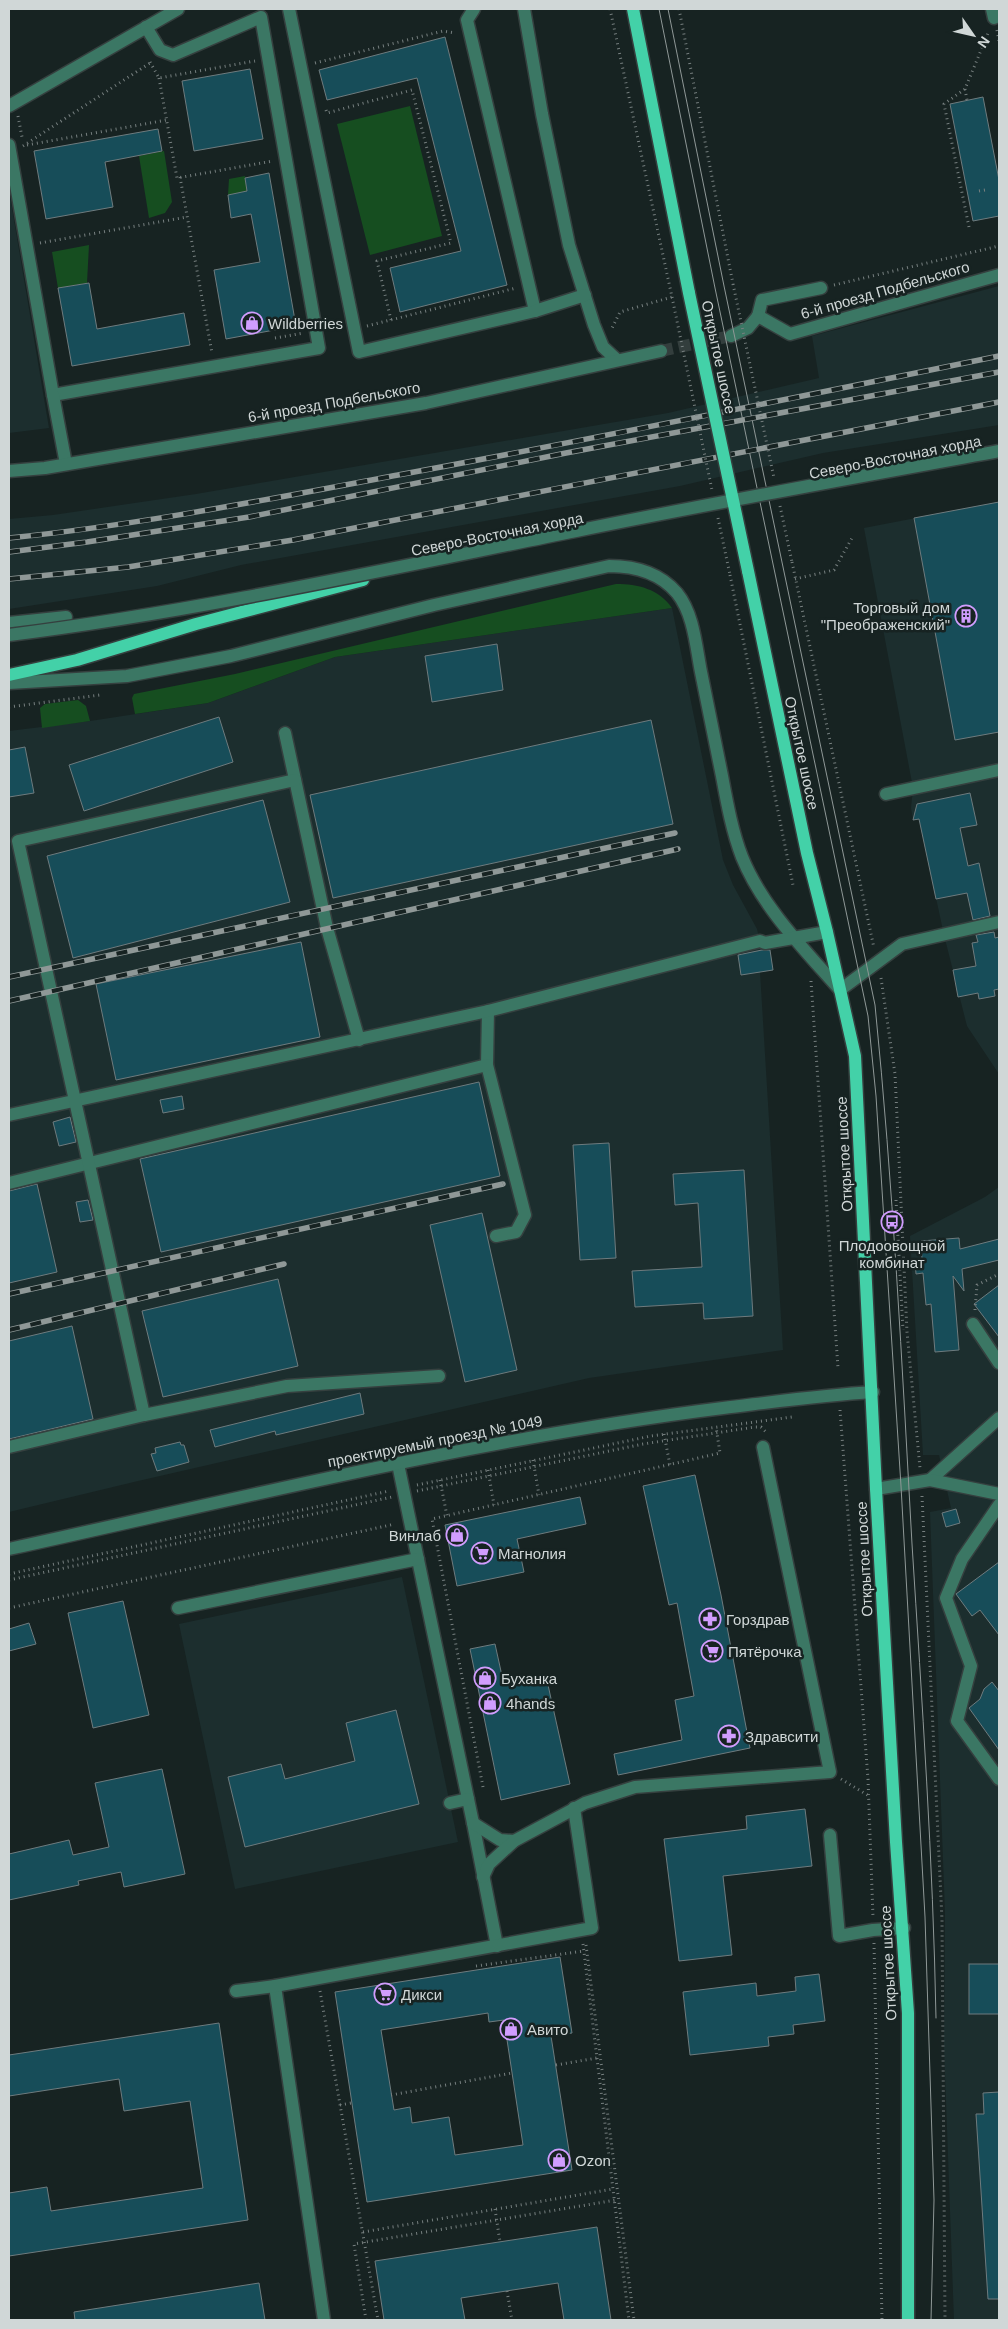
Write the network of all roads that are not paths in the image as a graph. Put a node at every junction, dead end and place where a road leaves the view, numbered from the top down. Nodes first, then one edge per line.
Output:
1 (178, 9) edge
2 (289, 9) edge
3 (474, 9) edge
4 (524, 9) edge
5 (633, 9) edge
6 (146, 27) junction
7 (9, 106) edge
8 (10, 150) edge
9 (999, 275) edge
10 (821, 288) road end
11 (584, 296) junction
12 (535, 311) junction
13 (758, 316) junction
14 (731, 336) tunnel mouth
15 (661, 350) tunnel mouth
16 (617, 360) junction
17 (53, 395) junction
18 (999, 452) edge
19 (66, 464) junction
20 (9, 471) edge
21 (66, 617) dead end
22 (9, 623) edge
23 (9, 635) edge
24 (9, 675) edge
25 (9, 682) edge
26 (285, 733) dead end
27 (999, 770) edge
28 (295, 780) junction
29 (886, 794) dead end
30 (999, 922) edge
31 (827, 932) junction
32 (796, 939) junction
33 (840, 990) junction
34 (488, 1011) junction
35 (358, 1040) junction
36 (487, 1065) junction
37 (75, 1100) junction
38 (9, 1115) edge
39 (89, 1165) junction
40 (9, 1183) edge
41 (496, 1236) dead end
42 (973, 1324) road end
43 (999, 1364) edge
44 (439, 1376) dead end
45 (873, 1392) junction
46 (144, 1415) junction
47 (999, 1418) edge
48 (765, 1442) road end
49 (9, 1447) edge
50 (398, 1464) junction
51 (926, 1481) junction
52 (876, 1490) junction
53 (999, 1494) edge
54 (999, 1504) edge
55 (9, 1549) edge
56 (418, 1559) junction
57 (178, 1608) dead end
58 (999, 1779) edge
59 (468, 1799) junction
60 (450, 1803) dead end
61 (574, 1808) junction
62 (473, 1823) junction
63 (830, 1835) dead end
64 (514, 1841) junction
65 (483, 1877) junction
66 (904, 1928) junction
67 (497, 1946) junction
68 (275, 1986) junction
69 (236, 1991) dead end
70 (324, 2320) edge
71 (908, 2320) edge

1 - 6 street
2 - 12 street
3 - 12 street
4 - 11 street
5 - 31 main road, Открытое шоссе, bridge
6 - 7 street
6 - 17 street
8 - 17 street
9 - 13 street, 6-й проезд Подбельского
10 - 13 street
11 - 12 street
11 - 16 street
13 - 14 street
15 - 16 street, 6-й проезд Подбельского
16 - 19 street, 6-й проезд Подбельского
17 - 19 street
18 - 23 street, Северо-Восточная хорда, bridge
18 - 24 main road, Северо-Восточная хорда
19 - 20 street, 6-й проезд Подбельского
21 - 22 street
25 - 32 street
26 - 28 street
27 - 29 street
28 - 35 street
28 - 37 street
30 - 33 street
31 - 32 street
31 - 33 main road, Открытое шоссе
32 - 33 street
32 - 34 street
33 - 45 main road, Открытое шоссе
34 - 35 street
34 - 36 street
35 - 37 street
36 - 39 street
36 - 41 street
37 - 38 street
37 - 39 street
39 - 40 street
39 - 46 street
42 - 43 street
44 - 46 street
45 - 50 street, проектируемый проезд № 1049
45 - 52 main road, Открытое шоссе
46 - 49 street
47 - 51 street
48 - 61 street
50 - 55 street, проектируемый проезд № 1049
50 - 56 street
51 - 52 street
51 - 53 street
52 - 66 main road, Открытое шоссе
54 - 58 street
56 - 57 street
56 - 59 street
59 - 60 street
59 - 62 street
61 - 64 street
61 - 67 street
62 - 64 street
62 - 65 street
63 - 66 street
64 - 65 street
65 - 67 street
66 - 71 main road, Открытое шоссе
67 - 68 street
68 - 69 street
68 - 70 street

